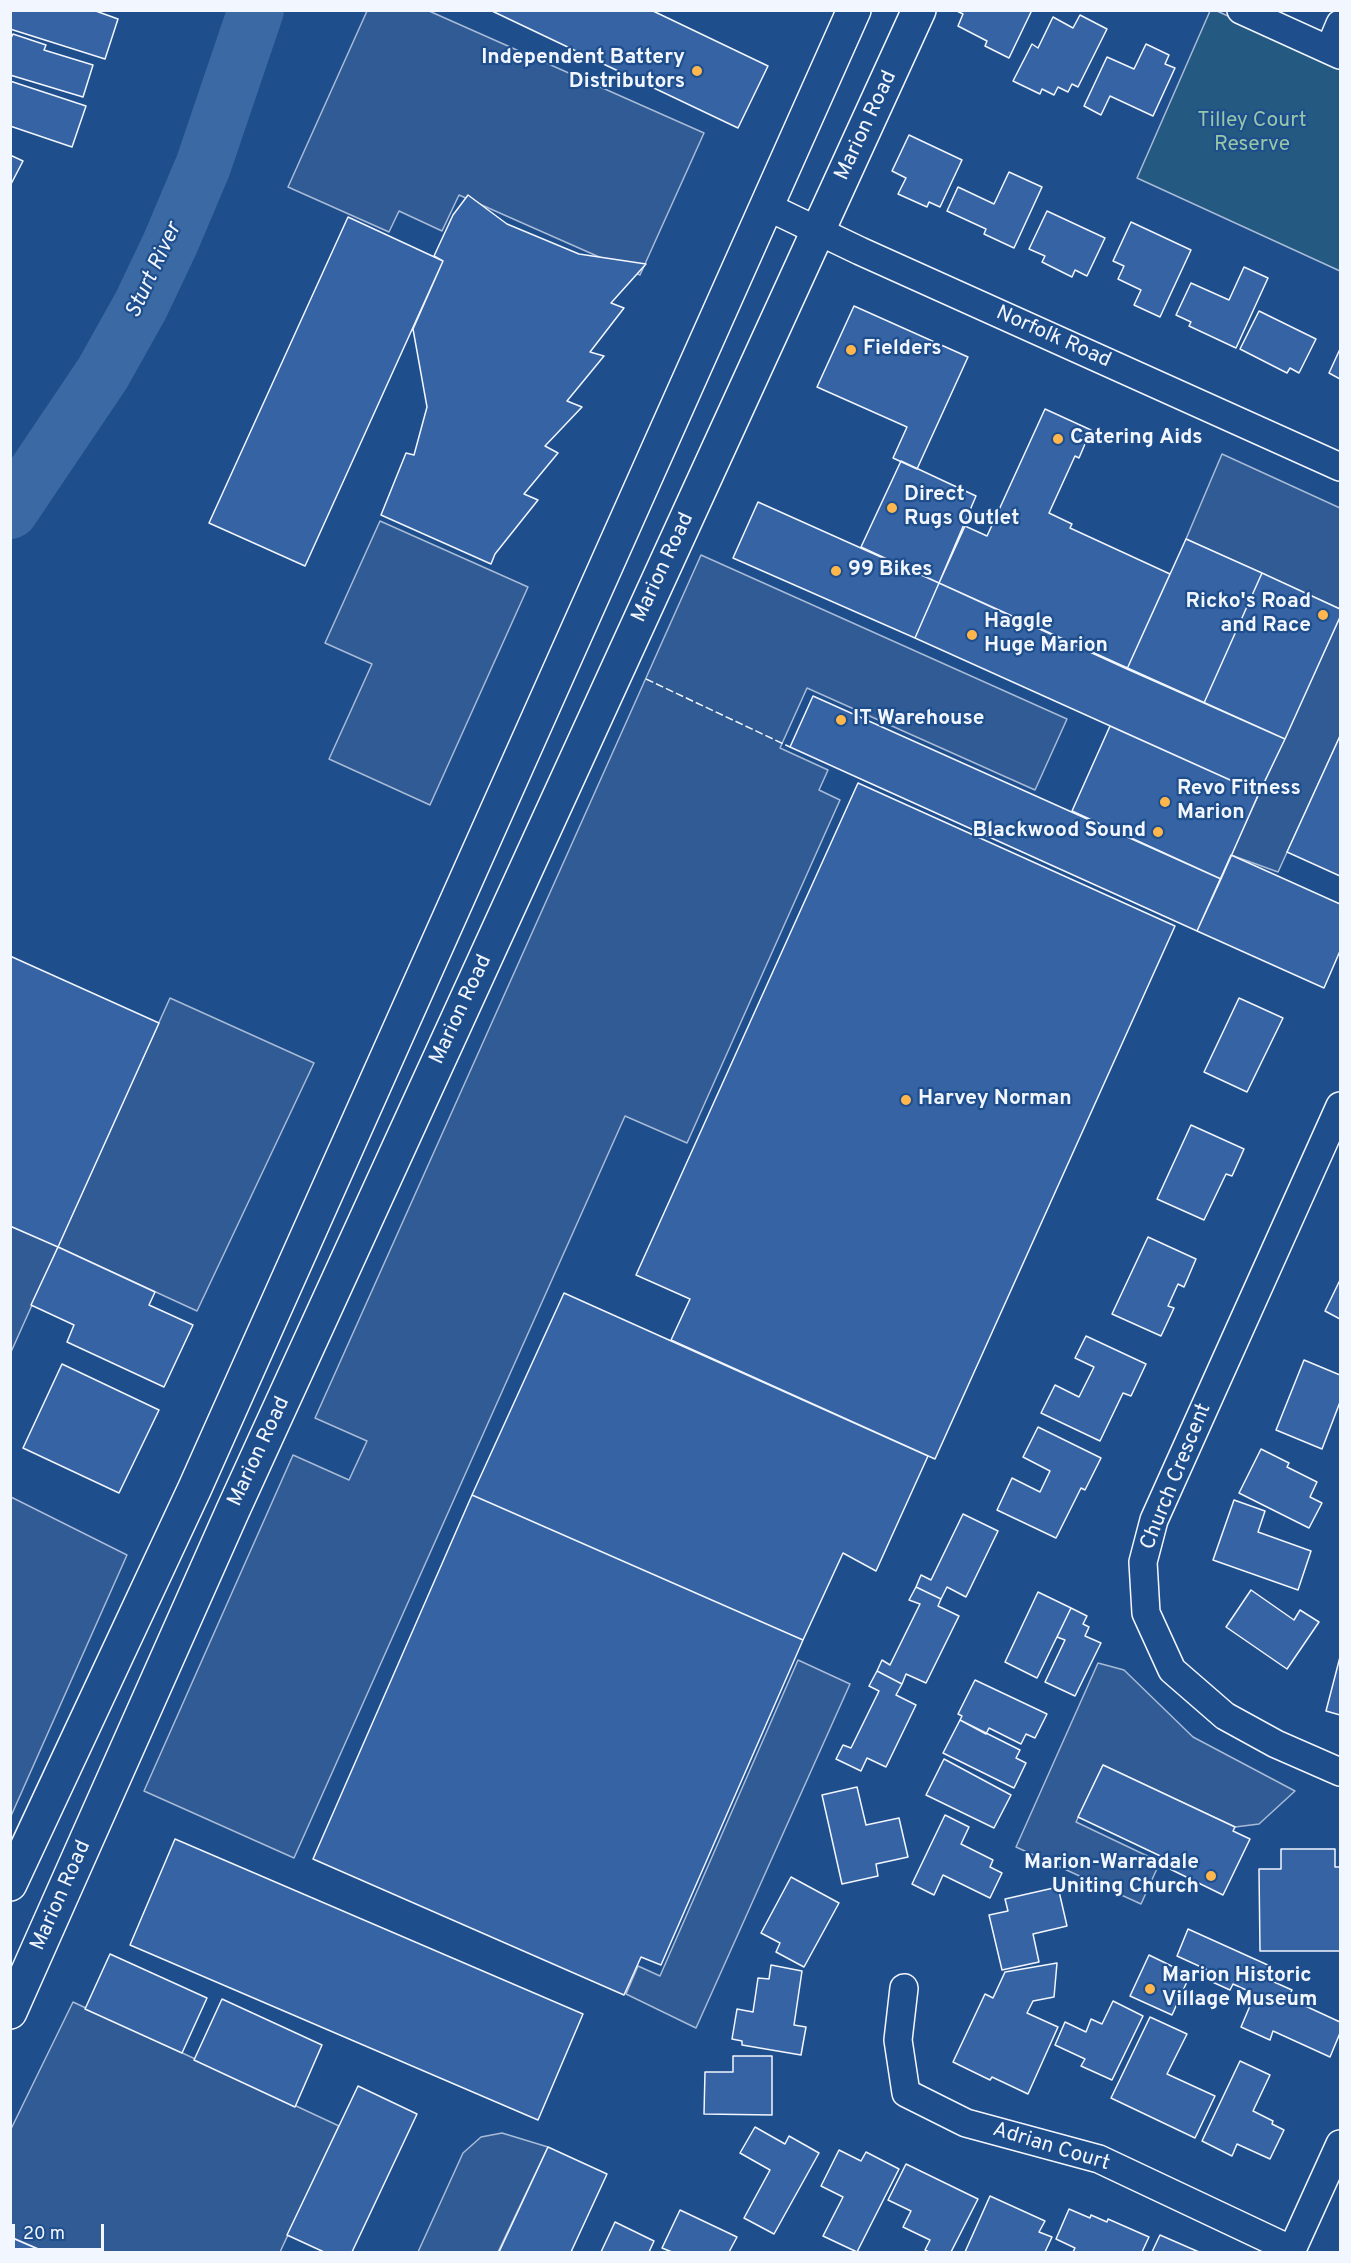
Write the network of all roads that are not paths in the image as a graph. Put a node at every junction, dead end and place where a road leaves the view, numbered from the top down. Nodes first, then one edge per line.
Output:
1 (854, 10) edge
2 (920, 10) edge
3 (1241, 10) edge
4 (1341, 24) edge
5 (1335, 52) edge
6 (766, 206) junction
7 (818, 232) junction
8 (1341, 467) edge
9 (1341, 1106) edge
10 (1341, 1772) edge
11 (10, 1884) edge
12 (904, 1988) dead end
13 (10, 2012) edge
14 (1341, 2144) edge
15 (1292, 2251) edge

1 - 6 main road, Marion Road
2 - 7 main road, Marion Road
3 - 5 street
4 - 5 street
6 - 7 street, Norfolk Road
6 - 11 main road, Marion Road
7 - 8 street, Norfolk Road
7 - 13 main road, Marion Road
9 - 10 street, Church Crescent
12 - 15 street, Adrian Court
14 - 15 street

